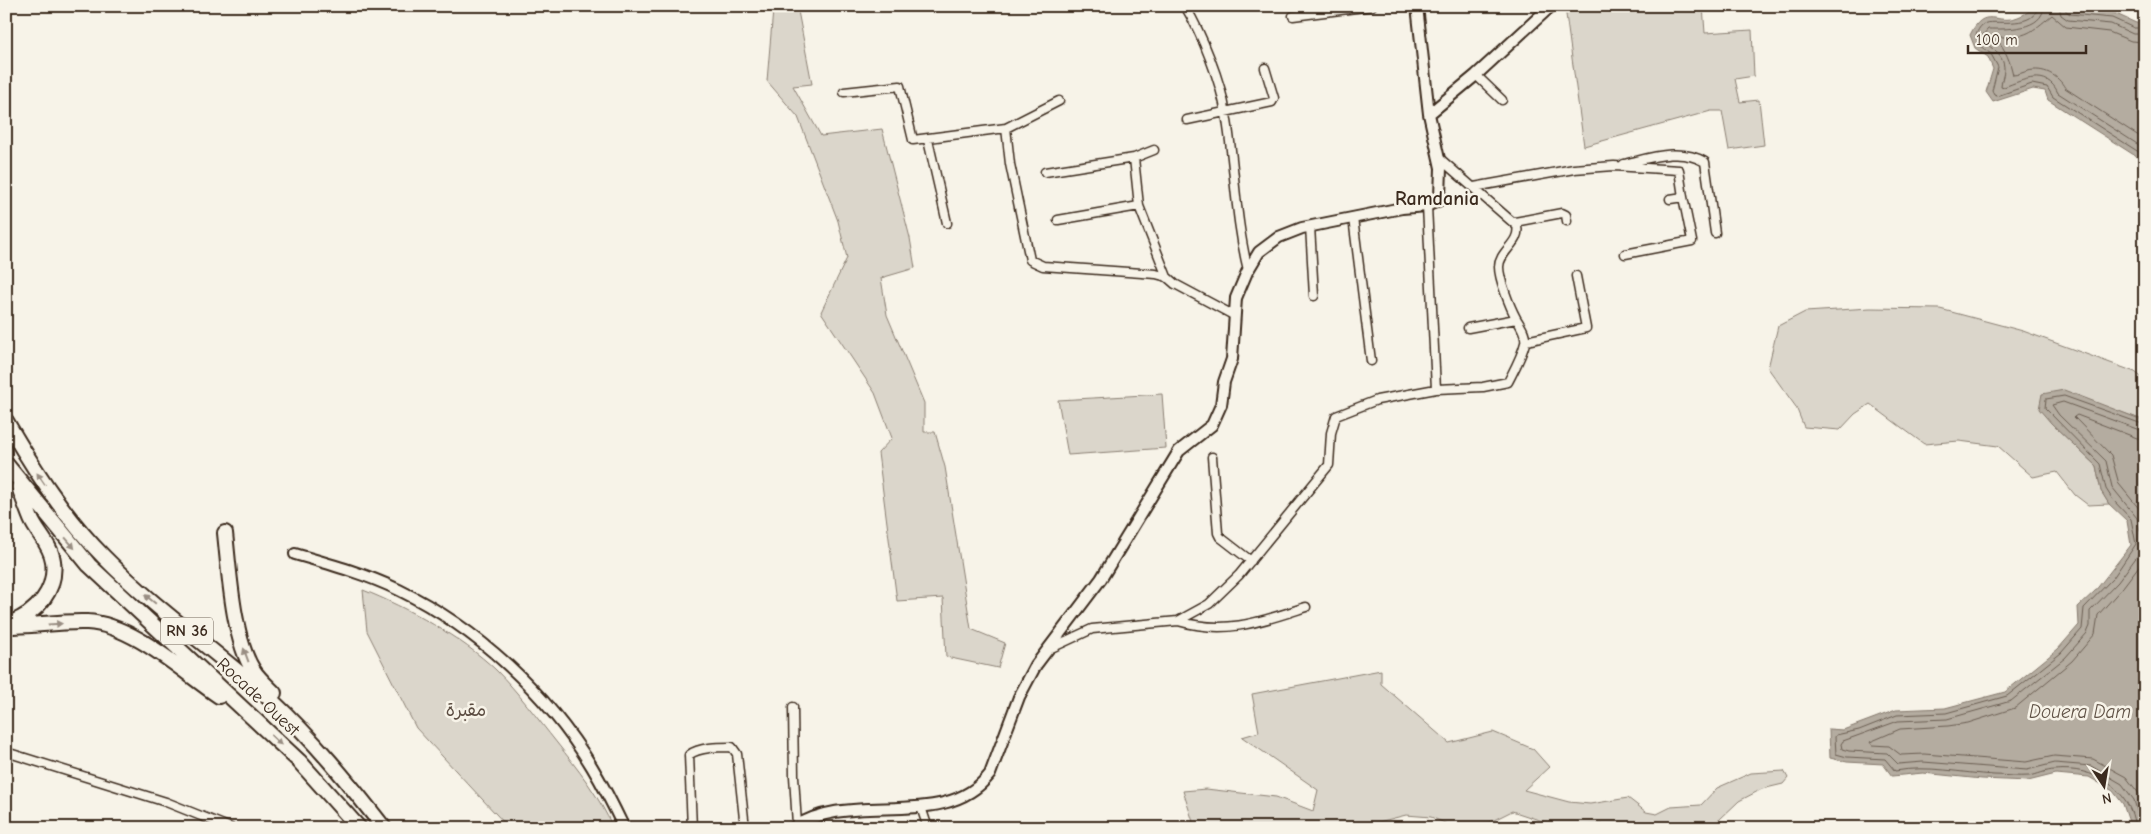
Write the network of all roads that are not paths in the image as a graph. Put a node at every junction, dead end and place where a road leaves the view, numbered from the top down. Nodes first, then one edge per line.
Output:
1 (1185, 6) edge
2 (1372, 6) edge
3 (1417, 6) edge
4 (1421, 6) edge
5 (1551, 6) edge
6 (1293, 16) dead end
7 (1264, 68) dead end
8 (1476, 75) junction
9 (844, 92) dead end
10 (1502, 100) dead end
11 (1059, 101) dead end
12 (1226, 112) junction
13 (1429, 114) junction
14 (1187, 120) dead end
15 (1006, 128) junction
16 (928, 140) junction
17 (1154, 150) dead end
18 (1438, 157) junction
19 (1134, 158) junction
20 (1614, 166) junction
21 (1045, 172) dead end
22 (1474, 187) junction
23 (1683, 198) junction
24 (1670, 199) dead end
25 (1140, 206) junction
26 (1427, 206) junction
27 (1353, 218) junction
28 (1058, 220) dead end
29 (1567, 221) dead end
30 (1515, 222) junction
31 (947, 223) dead end
32 (1310, 226) junction
33 (1715, 233) dead end
34 (1624, 254) dead end
35 (1248, 270) junction
36 (1576, 276) dead end
37 (1167, 277) junction
38 (1314, 296) dead end
39 (1235, 316) junction
40 (1516, 319) junction
41 (1468, 328) dead end
42 (1526, 341) junction
43 (1371, 361) dead end
44 (1436, 389) junction
45 (6, 421) edge
46 (1212, 457) dead end
47 (6, 464) edge
48 (15, 477) junction
49 (225, 533) dead end
50 (295, 554) dead end
51 (1252, 561) junction
52 (1306, 607) dead end
53 (1178, 621) junction
54 (6, 626) edge
55 (1047, 650) junction
56 (793, 707) dead end
57 (260, 724) junction
58 (6, 752) edge
59 (921, 807) junction
60 (795, 826) edge
61 (231, 828) edge
62 (359, 828) edge
63 (384, 828) edge
64 (624, 828) edge
65 (692, 828) edge
66 (745, 828) edge
67 (928, 828) edge

1 - 12 street
2 - 6 street
3 - 4 street
3 - 13 street
5 - 8 street
7 - 12 street
8 - 10 street
8 - 13 street
9 - 16 street
11 - 15 street
12 - 14 street
12 - 35 street
13 - 18 street
15 - 16 street
15 - 37 street
16 - 31 street
17 - 19 street
18 - 22 street
18 - 26 street
19 - 21 street
19 - 25 street
20 - 22 street
20 - 23 street
20 - 33 street
22 - 30 street
23 - 24 street
23 - 34 street
25 - 28 street
25 - 37 street
26 - 27 street
26 - 44 street
27 - 32 street
27 - 43 street
29 - 30 street
30 - 40 street
32 - 35 street
32 - 38 street
35 - 39 street
36 - 42 street
37 - 39 street
39 - 55 street
40 - 41 street
40 - 42 street
42 - 44 street
44 - 51 street
63 -> 45 highway, RN 36
46 - 51 street
47 - 48 highway, Rocade Ouest
48 - 54 highway
48 -> 57 highway, Rocade Ouest
63 -> 49 highway
50 - 64 street
51 - 53 street
52 - 53 street
53 - 55 street
54 -> 57 highway
55 - 59 street
56 - 60 street
57 -> 62 highway, Rocade Ouest
58 - 61 street
59 - 60 street
59 - 67 street
65 - 66 street

